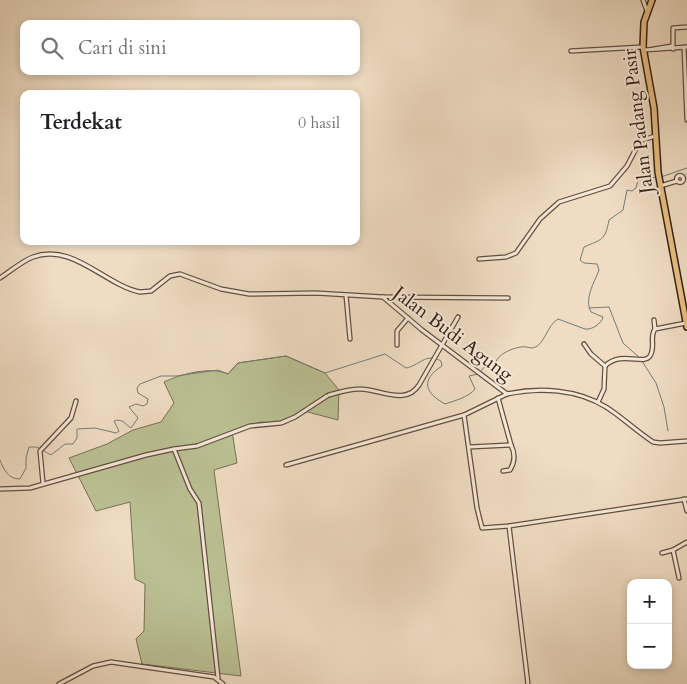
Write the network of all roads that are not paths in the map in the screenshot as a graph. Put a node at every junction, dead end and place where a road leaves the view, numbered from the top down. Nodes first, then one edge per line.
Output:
1 (643, 0) edge
2 (652, 0) edge
3 (647, 11) junction
4 (687, 27) edge
5 (674, 47) junction
6 (686, 47) edge
7 (643, 49) junction
8 (571, 51) dead end
9 (686, 92) edge
10 (687, 120) edge
11 (655, 136) junction
12 (685, 180) edge
13 (676, 181) junction
14 (660, 184) junction
15 (479, 259) dead end
16 (0, 278) edge
17 (346, 294) junction
18 (383, 296) junction
19 (508, 298) dead end
20 (458, 317) dead end
21 (408, 318) junction
22 (654, 320) dead end
23 (687, 325) edge
24 (655, 329) junction
25 (350, 339) dead end
26 (584, 344) dead end
27 (397, 345) dead end
28 (441, 345) junction
29 (605, 366) junction
30 (507, 394) junction
31 (498, 398) junction
32 (76, 401) dead end
33 (598, 402) junction
34 (464, 415) junction
35 (687, 441) edge
36 (511, 445) junction
37 (469, 447) junction
38 (174, 449) junction
39 (286, 465) dead end
40 (503, 471) dead end
41 (43, 483) junction
42 (0, 489) edge
43 (686, 499) edge
44 (687, 511) edge
45 (509, 526) junction
46 (687, 542) edge
47 (673, 550) junction
48 (662, 553) dead end
49 (679, 578) dead end
50 (218, 678) junction
51 (59, 684) edge
52 (223, 684) edge
53 (528, 684) edge

1 - 3 street
2 - 3 highway, Jalan Padang Pasir
3 - 7 highway, Jalan Padang Pasir
4 - 5 street
5 - 6 street
5 - 7 street
6 - 9 street
7 - 8 street
7 - 11 highway, Jalan Padang Pasir
9 - 10 street
11 - 14 highway, Jalan Padang Pasir
11 - 15 street
12 - 13 street
12 - 13 street
13 - 14 street
14 - 23 highway, Jalan Padang Pasir
16 - 17 street, Jalan Budi Agung
17 - 18 street, Jalan Budi Agung
17 - 25 street
18 - 19 street
18 - 21 street, Jalan Budi Agung
20 - 28 street
21 - 27 street
21 - 28 street, Jalan Budi Agung
22 - 24 street
23 - 24 street
24 - 29 street
26 - 29 street
28 - 30 street, Jalan Budi Agung
28 - 38 street
29 - 33 street
30 - 31 street
30 - 33 street, Jalan Budi Agung
31 - 34 street
31 - 36 street
32 - 41 street
33 - 35 street, Jalan Budi Agung
34 - 37 street
34 - 39 street
36 - 37 street
36 - 40 street
37 - 45 street
38 - 41 street
38 - 50 street
41 - 42 street
43 - 44 street
43 - 45 street
45 - 53 street
46 - 47 street
47 - 48 street
47 - 49 street
50 - 51 street
50 - 52 street

